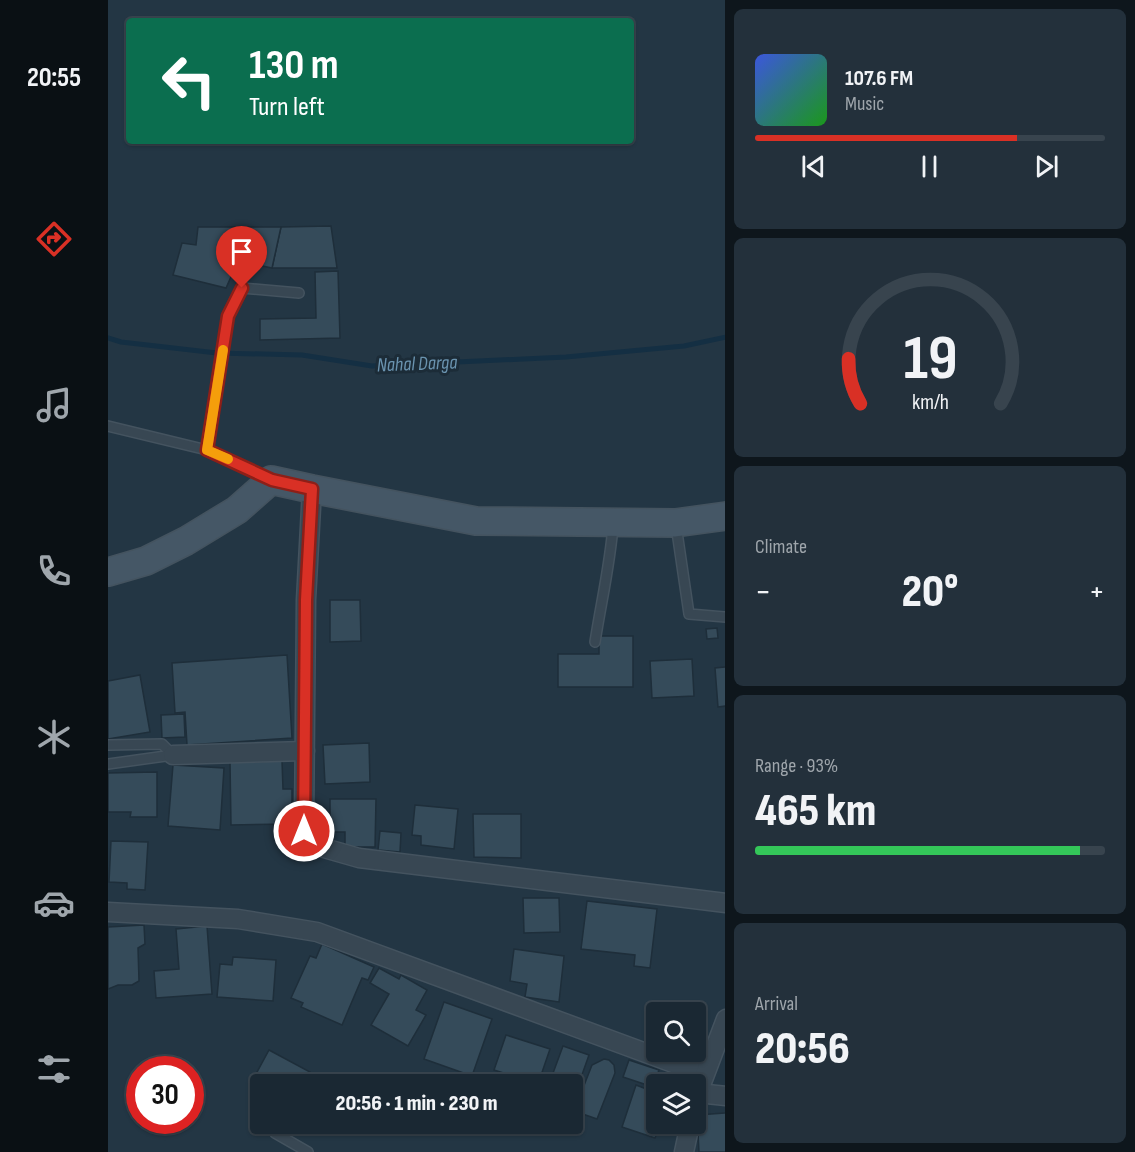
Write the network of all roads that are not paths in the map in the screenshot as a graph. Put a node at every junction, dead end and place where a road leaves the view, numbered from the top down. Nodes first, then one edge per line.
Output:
1 (299, 293) dead end
2 (108, 426) edge
3 (207, 450) junction
4 (272, 480) junction
5 (312, 489) junction
6 (725, 516) edge
7 (613, 523) junction
8 (675, 523) junction
9 (108, 572) edge
10 (725, 617) edge
11 (595, 642) dead end
12 (108, 745) edge
13 (305, 751) junction
14 (174, 755) junction
15 (108, 764) edge
16 (725, 903) edge
17 (108, 912) edge
18 (725, 1021) edge
19 (703, 1074) joint
20 (706, 1096) edge
21 (725, 1096) edge
22 (277, 1134) edge
23 (688, 1134) edge
24 (308, 1152) edge
25 (684, 1152) edge

1 - 3 lane
2 - 3 lane
3 - 4 lane
4 - 5 street
4 - 9 street
5 - 7 street
5 - 13 street
6 - 8 street
7 - 8 street
7 - 11 lane
8 - 10 lane
12 - 14 lane
13 - 14 street
13 - 16 street
14 - 15 lane
17 - 19 street
18 - 19 street
20 - 21 street
22 - 24 lane
23 - 25 street

